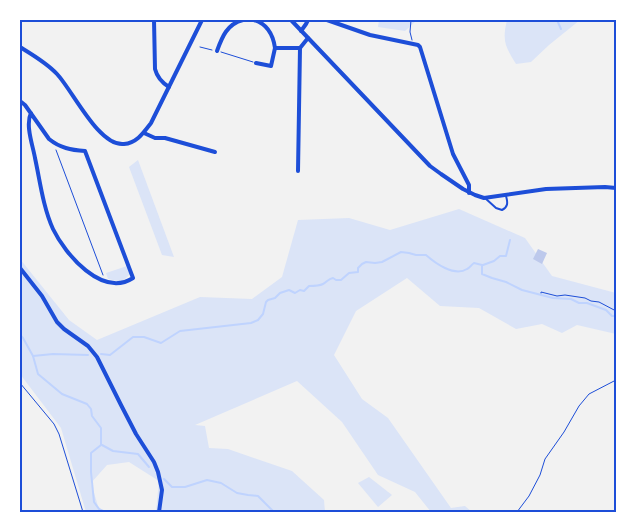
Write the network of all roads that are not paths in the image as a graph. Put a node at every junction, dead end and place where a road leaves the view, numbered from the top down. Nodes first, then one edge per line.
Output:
1 (154, 20) edge
2 (202, 20) edge
3 (243, 20) edge
4 (254, 20) edge
5 (291, 20) edge
6 (308, 20) edge
7 (327, 20) edge
8 (301, 30) junction
9 (308, 38) junction
10 (20, 47) edge
11 (275, 48) junction
12 (300, 48) junction
13 (217, 51) road end
14 (256, 63) road end
15 (169, 87) junction
16 (20, 102) edge
17 (31, 113) junction
18 (144, 133) junction
19 (215, 152) dead end
20 (298, 171) dead end
21 (616, 188) edge
22 (469, 193) junction
23 (505, 194) junction
24 (484, 198) junction
25 (20, 268) edge
26 (159, 512) edge

1 - 15 street
2 - 15 street
3 - 13 street
4 - 11 street
5 - 8 street
6 - 8 street
7 - 22 street
8 - 9 street
9 - 12 street
9 - 22 street
10 - 18 street
11 - 12 street
11 - 14 street
12 - 20 street
15 - 18 street
16 - 17 street
17 - 17 street
18 - 19 street
21 - 23 street
22 - 24 street
23 - 24 street
23 - 24 lane
25 - 26 street

